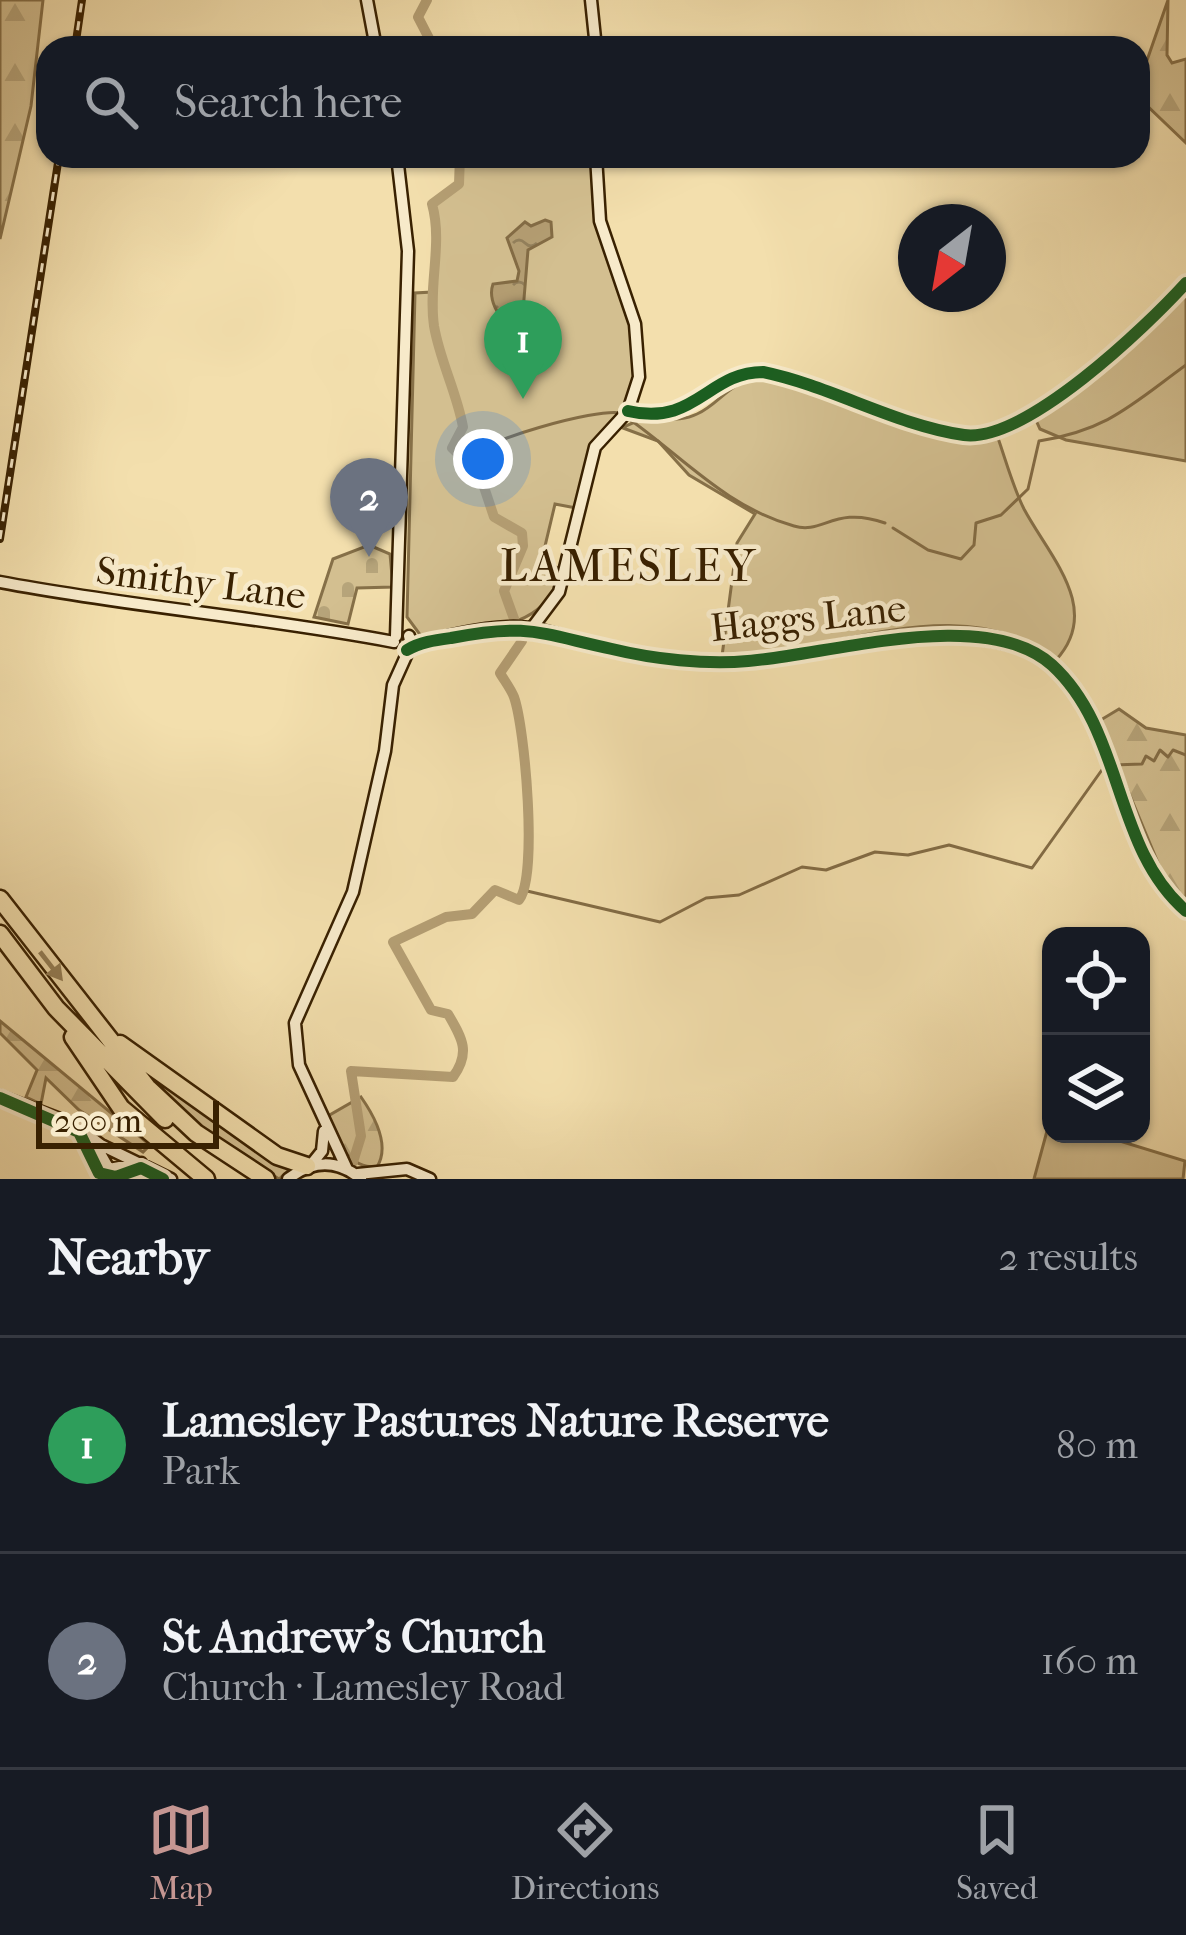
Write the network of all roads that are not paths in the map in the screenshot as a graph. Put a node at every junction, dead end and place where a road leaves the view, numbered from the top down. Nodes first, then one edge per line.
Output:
1 (367, 0) edge
2 (591, 0) edge
3 (374, 36) edge
4 (595, 36) edge
5 (398, 168) edge
6 (597, 168) edge
7 (1186, 283) edge
8 (628, 411) junction
9 (0, 582) edge
10 (530, 628) junction
11 (403, 642) junction
12 (1, 901) edge
13 (1186, 911) edge
14 (0, 934) edge
15 (56, 1008) junction
16 (100, 1029) junction
17 (0, 1096) edge
18 (322, 1121) junction
19 (111, 1154) junction
20 (145, 1162) junction
21 (309, 1166) junction
22 (354, 1174) edge
23 (390, 1175) edge
24 (259, 1178) edge
25 (170, 1179) edge
26 (206, 1179) edge
27 (287, 1179) edge
28 (430, 1179) edge

1 - 3 street
2 - 4 street
5 - 11 street
6 - 8 street
7 - 8 street
8 - 10 street
9 - 11 street, Smithy Lane
10 - 11 street, Haggs Lane
10 - 13 street, Haggs Lane
11 - 18 street
12 -> 16 highway
14 - 15 highway
15 - 24 highway
15 - 26 highway
16 - 21 highway
16 - 24 highway
17 - 19 street
18 - 21 street
18 - 22 street
19 - 20 street
19 - 20 street
20 - 25 street
21 - 22 street
21 - 27 street
22 - 23 street
23 - 28 street

